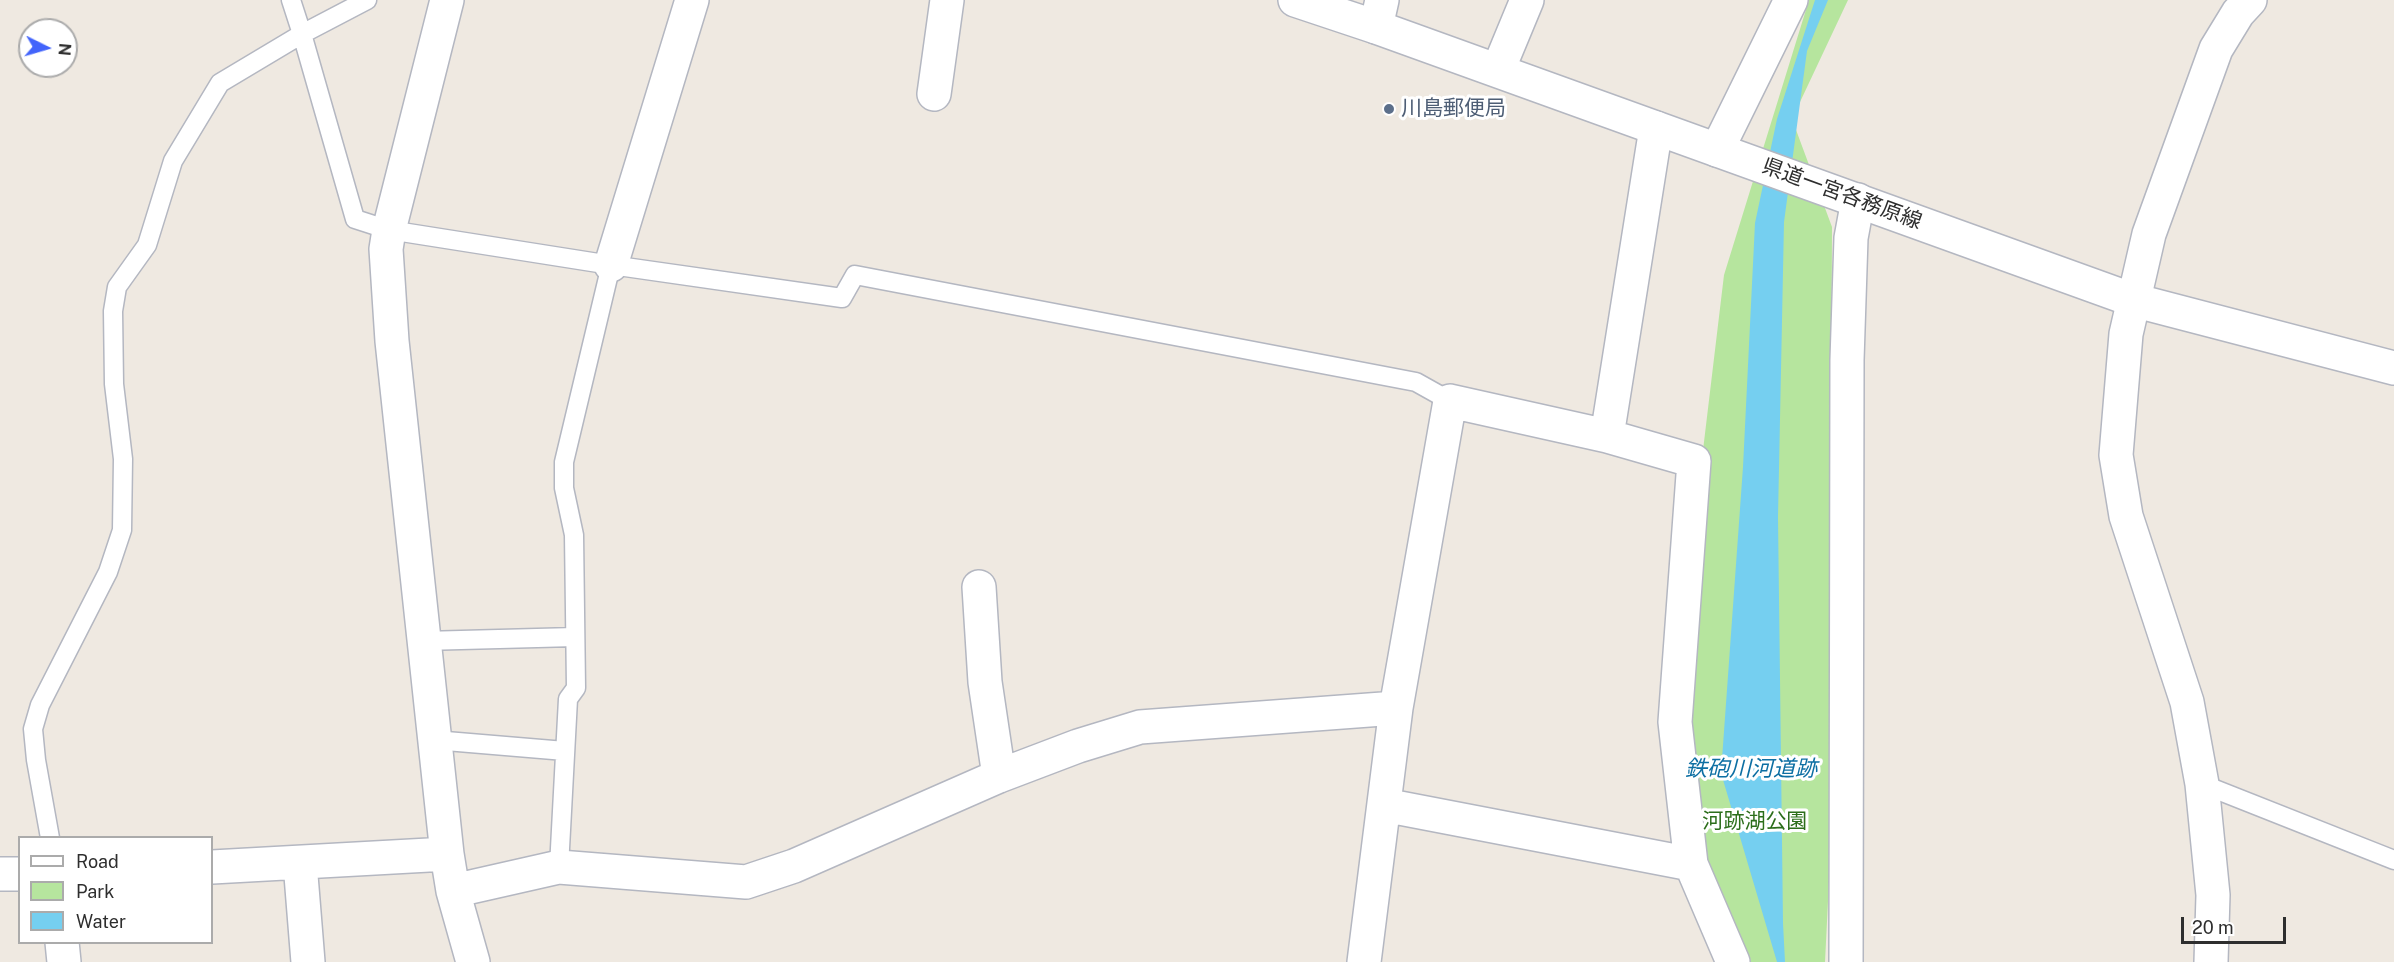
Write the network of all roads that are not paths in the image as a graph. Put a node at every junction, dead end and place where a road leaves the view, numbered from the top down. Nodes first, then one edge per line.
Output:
1 (291, 0) edge
2 (367, 0) edge
3 (447, 0) edge
4 (692, 0) edge
5 (947, 0) edge
6 (1295, 0) edge
7 (1527, 0) edge
8 (1791, 0) edge
9 (2250, 0) edge
10 (1379, 13) edge
11 (302, 34) junction
12 (1498, 70) junction
13 (934, 94) dead end
14 (1656, 128) junction
15 (1717, 150) junction
16 (1858, 200) junction
17 (389, 230) junction
18 (611, 265) junction
19 (2133, 300) junction
20 (2394, 368) edge
21 (1450, 401) junction
22 (1607, 436) junction
23 (980, 587) dead end
24 (575, 637) junction
25 (423, 641) junction
26 (1396, 708) junction
27 (434, 740) junction
28 (565, 751) junction
29 (999, 776) junction
30 (2202, 784) junction
31 (1384, 805) junction
32 (50, 836) edge
33 (447, 854) junction
34 (2394, 860) edge
35 (300, 863) junction
36 (1690, 864) junction
37 (213, 867) edge
38 (558, 867) junction
39 (0, 874) edge
40 (18, 874) edge
41 (453, 891) junction
42 (63, 944) edge
43 (64, 962) edge
44 (308, 962) edge
45 (473, 962) edge
46 (1364, 962) edge
47 (1732, 962) edge
48 (1846, 962) edge
49 (2211, 962) edge

1 - 11 lane
2 - 11 lane
3 - 17 street
4 - 18 street
5 - 13 street
6 - 10 street, 県道一宮各務原線
7 - 12 street
8 - 15 street
9 - 19 street
10 - 12 street, 県道一宮各務原線
11 - 17 lane
11 - 32 lane
12 - 14 street, 県道一宮各務原線
14 - 15 street, 県道一宮各務原線
14 - 22 street
15 - 16 street, 県道一宮各務原線
16 - 19 street, 県道一宮各務原線
16 - 48 street
17 - 18 lane
17 - 25 street
18 - 21 lane
18 - 24 lane
19 - 20 street, 県道一宮各務原線
19 - 30 street
21 - 22 street
21 - 26 street
22 - 36 street
23 - 29 street
24 - 25 lane
24 - 28 lane
25 - 27 street
26 - 29 street
26 - 31 street
27 - 28 lane
27 - 33 street
28 - 38 lane
29 - 38 street
30 - 34 lane
30 - 49 street
31 - 36 street
31 - 46 street
33 - 35 street
33 - 41 street
35 - 37 street
35 - 44 street
36 - 47 street
38 - 41 street
39 - 40 street
41 - 45 street
42 - 43 street

